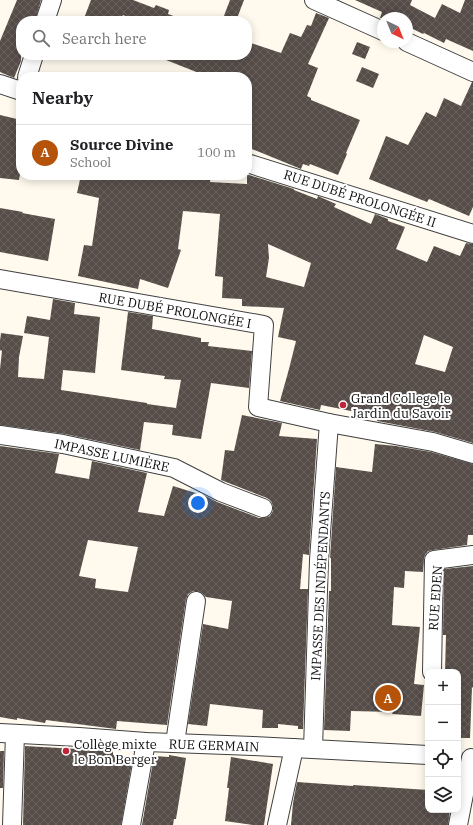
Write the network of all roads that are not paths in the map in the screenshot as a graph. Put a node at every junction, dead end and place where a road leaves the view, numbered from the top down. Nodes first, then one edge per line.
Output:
1 (52, 0) edge
2 (314, 0) edge
3 (47, 16) edge
4 (377, 28) edge
5 (413, 45) edge
6 (32, 60) edge
7 (29, 72) edge
8 (473, 72) edge
9 (0, 84) edge
10 (16, 89) edge
11 (252, 164) edge
12 (473, 234) edge
13 (0, 279) edge
14 (330, 423) junction
15 (0, 435) edge
16 (473, 454) edge
17 (263, 508) dead end
18 (473, 555) edge
19 (196, 601) dead end
20 (432, 669) edge
21 (7, 733) edge
22 (146, 742) junction
23 (175, 744) junction
24 (294, 748) junction
25 (313, 749) junction
26 (425, 755) edge
27 (467, 758) edge
28 (12, 825) edge
29 (131, 825) edge
30 (277, 825) edge
31 (458, 825) edge

1 - 3 street
2 - 4 street
5 - 8 street
6 - 7 street
9 - 10 street
11 - 12 street, RUE DUBÉ PROLONGÉE II
13 - 14 street, RUE DUBÉ PROLONGÉE I
14 - 16 street, RUE DUBÉ PROLONGÉE I
14 - 25 street, IMPASSE DES INDÉPENDANTS
15 - 17 street, IMPASSE LUMIÈRE
18 - 20 street, RUE EDEN
19 - 23 street
21 - 22 street, RUE GERMAIN
21 - 28 street
22 - 23 street, RUE GERMAIN
22 - 29 street
23 - 24 street, RUE GERMAIN
24 - 25 street, RUE GERMAIN
24 - 30 street
25 - 26 street, RUE GERMAIN
27 - 31 street

